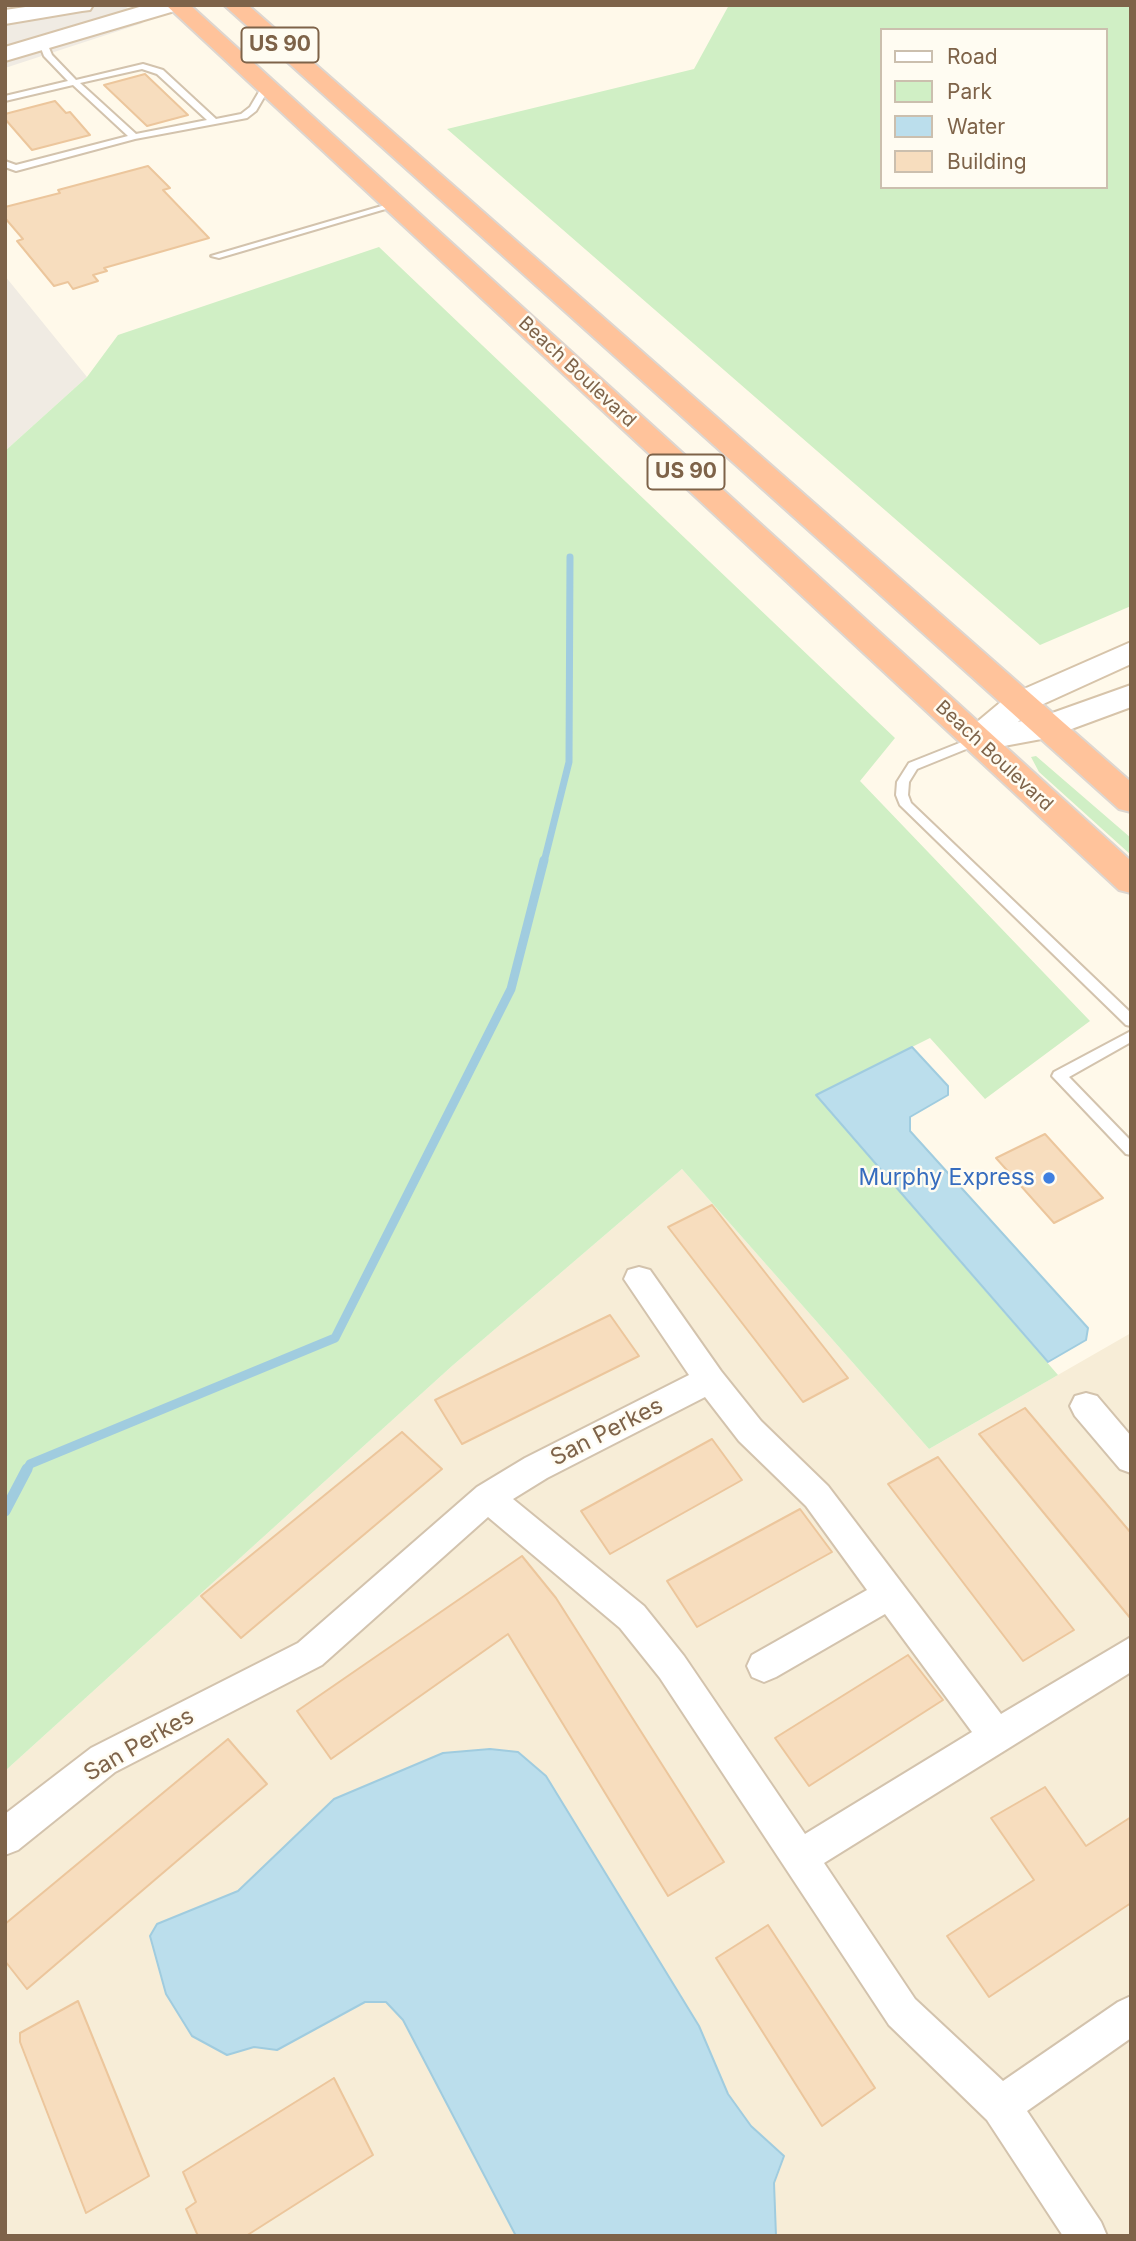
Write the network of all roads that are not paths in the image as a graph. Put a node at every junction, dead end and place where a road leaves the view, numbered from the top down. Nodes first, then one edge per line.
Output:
1 (82, 5) edge
2 (170, 5) edge
3 (177, 5) edge
4 (234, 5) edge
5 (5, 17) edge
6 (43, 43) junction
7 (5, 54) edge
8 (74, 82) junction
9 (266, 87) junction
10 (5, 99) edge
11 (215, 123) junction
12 (134, 136) junction
13 (5, 164) edge
14 (429, 177) junction
15 (395, 205) junction
16 (480, 222) junction
17 (216, 256) dead end
18 (1131, 652) edge
19 (1131, 695) edge
20 (1018, 703) junction
21 (1047, 727) junction
22 (977, 740) junction
23 (1131, 801) edge
24 (1131, 881) edge
25 (1131, 1021) edge
26 (1131, 1036) edge
27 (1131, 1150) edge
28 (639, 1279) dead end
29 (710, 1380) junction
30 (1086, 1406) dead end
31 (1131, 1459) edge
32 (488, 1497) junction
33 (890, 1594) junction
34 (1122, 1662) edge
35 (764, 1666) dead end
36 (995, 1735) junction
37 (5, 1837) edge
38 (802, 1857) junction
39 (1131, 2015) edge
40 (1001, 2106) junction
41 (1087, 2236) edge

1 - 5 street
2 - 6 street
3 - 9 highway, Beach Boulevard / US 90
4 - 14 highway, US 90
6 - 7 street
6 - 8 lane
8 - 10 lane
8 - 11 lane
8 - 12 lane
9 - 11 lane
9 - 15 highway, Beach Boulevard / US 90
11 - 12 lane
12 - 13 lane
14 - 15 highway
14 - 16 highway, US 90
15 - 16 highway
15 - 17 lane
15 - 22 highway, Beach Boulevard / US 90
16 - 20 highway, US 90
18 - 20 street
19 - 21 street
20 - 21 highway, US 90
20 - 22 street
21 - 22 street
21 - 23 highway, US 90
22 - 24 highway, Beach Boulevard / US 90
22 - 25 lane
26 - 27 lane
28 - 29 street
29 - 32 street, San Perkes
29 - 33 street
30 - 31 street
32 - 37 street, San Perkes
32 - 38 street
33 - 35 street
33 - 36 street
34 - 36 street
36 - 38 street
38 - 40 street
39 - 40 street
40 - 41 street

